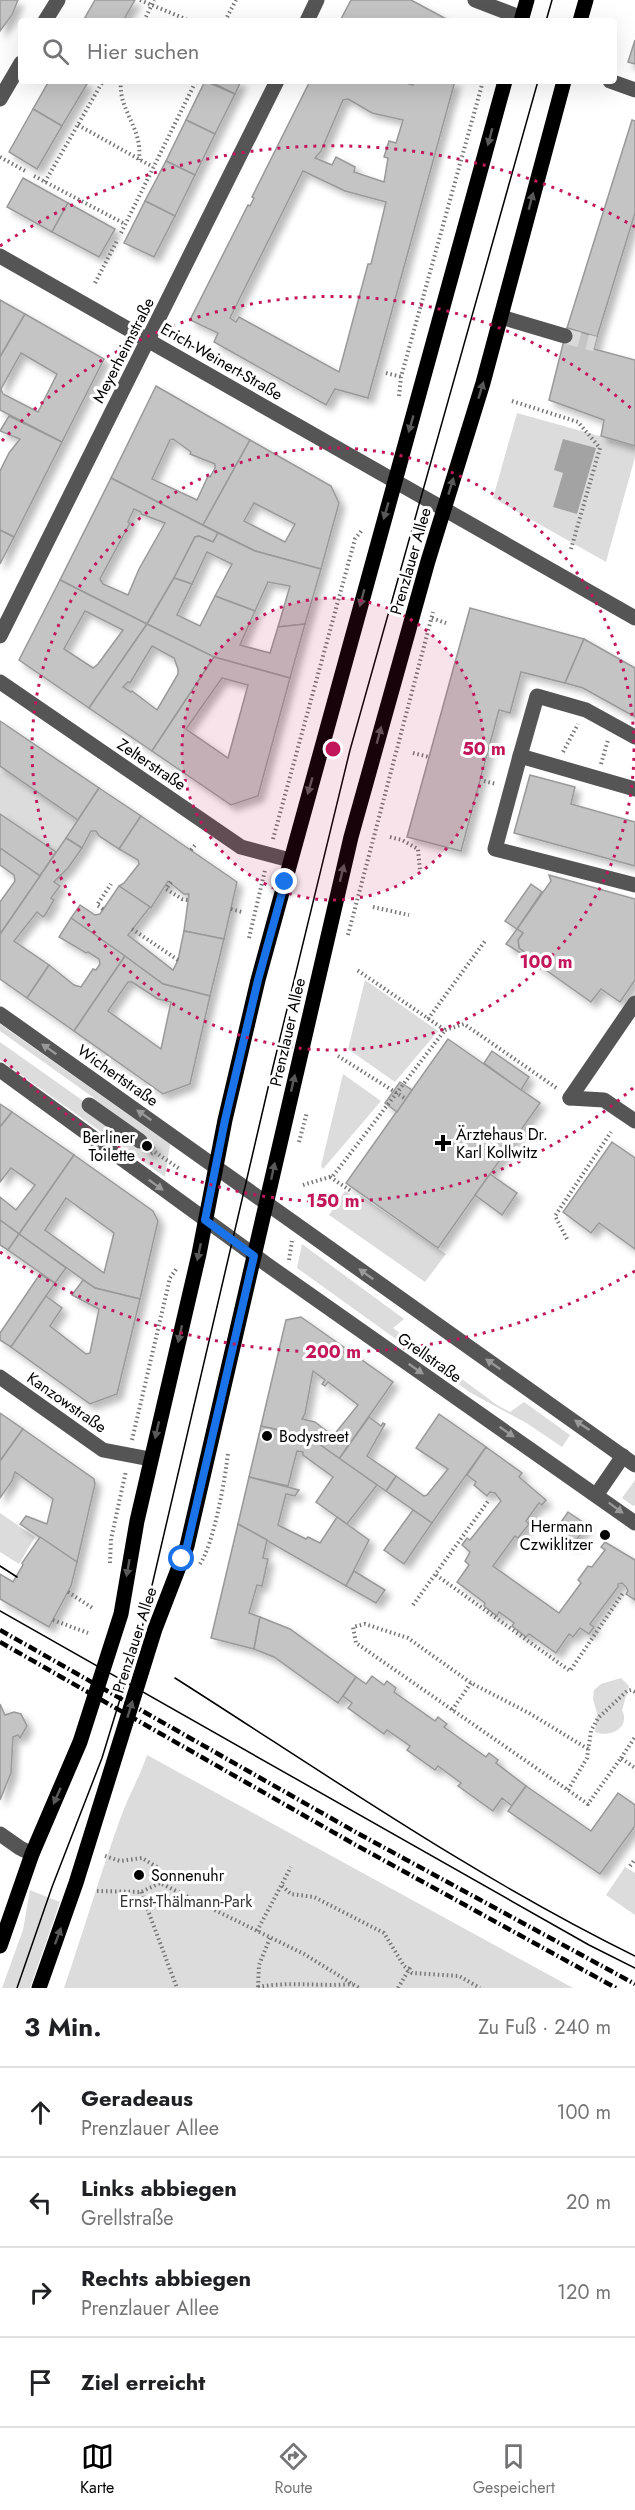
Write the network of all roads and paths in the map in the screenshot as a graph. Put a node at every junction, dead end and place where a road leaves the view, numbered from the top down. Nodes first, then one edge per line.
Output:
1 (58, 0) edge
2 (140, 0) edge
3 (154, 0) edge
4 (236, 0) edge
5 (317, 0) edge
6 (475, 0) edge
7 (527, 0) edge
8 (586, 0) edge
9 (151, 6) junction
10 (47, 18) edge
11 (145, 18) edge
12 (182, 18) edge
13 (227, 18) edge
14 (308, 18) edge
15 (517, 18) edge
16 (522, 18) edge
17 (581, 18) edge
18 (18, 68) edge
19 (101, 84) edge
20 (121, 84) edge
21 (194, 84) edge
22 (276, 84) edge
23 (482, 84) edge
24 (504, 84) edge
25 (563, 84) edge
26 (617, 84) edge
27 (635, 90) edge
28 (0, 99) edge
29 (78, 125) junction
30 (0, 157) edge
31 (139, 160) junction
32 (153, 167) junction
33 (27, 172) dead end
34 (34, 176) dead end
35 (45, 182) junction
36 (125, 224) junction
37 (121, 233) dead end
38 (118, 239) dead end
39 (0, 256) edge
40 (95, 283) dead end
41 (501, 317) junction
42 (565, 336) tunnel mouth
43 (148, 339) junction
44 (386, 373) dead end
45 (401, 377) junction
46 (407, 379) dead end
47 (512, 401) dead end
48 (398, 404) dead end
49 (394, 480) junction
50 (444, 509) junction
51 (366, 525) dead end
52 (571, 549) dead end
53 (433, 602) dead end
54 (426, 616) dead end
55 (433, 618) junction
56 (635, 618) edge
57 (446, 622) dead end
58 (0, 636) edge
59 (0, 682) edge
60 (586, 710) junction
61 (613, 725) junction
62 (635, 736) edge
63 (413, 753) dead end
64 (520, 756) junction
65 (429, 757) dead end
66 (555, 766) junction
67 (597, 778) junction
68 (484, 781) dead end
69 (491, 783) dead end
70 (635, 789) edge
71 (390, 837) dead end
72 (196, 844) dead end
73 (191, 850) dead end
74 (269, 855) junction
75 (290, 860) junction
76 (420, 871) dead end
77 (171, 882) dead end
78 (111, 884) dead end
79 (635, 885) edge
80 (188, 900) dead end
81 (373, 907) dead end
82 (103, 909) dead end
83 (231, 909) dead end
84 (242, 912) dead end
85 (409, 915) dead end
86 (132, 929) dead end
87 (148, 939) junction
88 (249, 941) dead end
89 (485, 941) dead end
90 (346, 943) dead end
91 (143, 946) dead end
92 (178, 960) dead end
93 (357, 970) dead end
94 (635, 1003) edge
95 (0, 1014) edge
96 (428, 1019) junction
97 (444, 1030) junction
98 (338, 1056) dead end
99 (0, 1070) edge
100 (397, 1092) junction
101 (570, 1098) junction
102 (406, 1099) dead end
103 (309, 1104) dead end
104 (89, 1105) dead end
105 (635, 1121) edge
106 (611, 1132) dead end
107 (140, 1142) dead end
108 (298, 1145) dead end
109 (183, 1162) dead end
110 (216, 1166) junction
111 (329, 1177) junction
112 (180, 1178) dead end
113 (303, 1185) dead end
114 (351, 1191) dead end
115 (267, 1202) junction
116 (205, 1220) junction
117 (293, 1236) dead end
118 (567, 1239) dead end
119 (254, 1256) junction
120 (179, 1264) dead end
121 (288, 1264) dead end
122 (0, 1377) edge
123 (230, 1446) dead end
124 (131, 1448) dead end
125 (150, 1459) junction
126 (629, 1460) edge
127 (597, 1494) junction
128 (489, 1500) dead end
129 (635, 1522) edge
130 (204, 1558) dead end
131 (436, 1575) junction
132 (68, 1592) dead end
133 (623, 1593) dead end
134 (413, 1605) dead end
135 (94, 1609) dead end
136 (52, 1620) dead end
137 (88, 1633) dead end
138 (471, 1683) junction
139 (635, 1692) edge
140 (452, 1710) junction
141 (635, 1737) edge
142 (588, 1749) junction
143 (621, 1758) junction
144 (635, 1768) edge
145 (568, 1790) junction
146 (0, 1834) edge
147 (32, 1854) junction
148 (105, 1856) dead end
149 (635, 1859) edge
150 (630, 1866) dead end
151 (291, 1867) dead end
152 (160, 1883) junction
153 (282, 1886) junction
154 (97, 1891) dead end
155 (141, 1892) junction
156 (257, 1931) junction
157 (270, 1938) junction
158 (0, 1946) edge
159 (410, 1968) junction
160 (353, 1986) edge
161 (258, 1987) edge
162 (39, 1988) edge
163 (177, 1988) edge
164 (359, 1988) edge
165 (398, 1988) edge
166 (480, 1988) edge

1 - 10 street
2 - 9 path
3 - 9 path
4 - 13 path
5 - 14 street
6 - 15 street
7 - 16 main road
8 - 17 main road
9 - 11 path
9 - 12 path
18 - 28 street
19 - 29 path
20 - 31 path
21 - 32 path
22 - 43 street, Meyerheimstraße
23 - 45 path
24 -> 49 main road, Prenzlauer Allee
41 -> 25 main road, Prenzlauer Allee
26 - 27 street
29 - 31 path
29 - 35 path
30 - 33 path
31 - 32 path
32 - 36 path
34 - 35 path
35 - 36 path
36 - 37 path
38 - 40 path
39 - 43 street, Erich-Weinert-Straße
41 - 42 street
50 -> 41 main road, Prenzlauer Allee
43 - 49 street, Erich-Weinert-Straße
43 - 58 street, Meyerheimstraße
44 - 45 path
45 - 46 path
45 - 48 path
47 - 52 path
49 - 50 street, Erich-Weinert-Straße
49 -> 75 main road, Prenzlauer Allee
50 - 56 street
115 -> 50 main road, Prenzlauer Allee
51 - 74 path
53 - 55 path
54 - 55 path
55 - 57 path
55 - 90 path
59 - 74 street, Zelterstraße
60 - 61 street
60 - 64 street
60 - 66 path
61 - 62 street
61 - 67 path
63 - 65 path
64 - 66 street
64 - 79 street
66 - 67 street
67 - 70 street
68 - 69 path
71 - 76 path
72 - 73 path
74 - 75 street, Zelterstraße
74 - 88 path
75 - 110 main road, Prenzlauer Allee
77 - 80 path
78 - 82 path
81 - 85 path
83 - 84 path
86 - 87 path
87 - 91 path
87 - 92 path
89 - 96 path
93 - 96 path
94 - 101 street
110 -> 95 street, Wichertstraße
96 - 97 path
97 - 100 path
97 - 101 path
98 - 100 path
99 -> 116 street
100 - 102 path
100 - 111 path
101 - 105 street
103 - 108 path
104 - 107 street
106 - 118 path
109 - 112 path
110 - 115 street, Grellstraße
110 - 116 main road, Prenzlauer Allee
111 - 113 path
111 - 114 path
115 - 119 main road, Prenzlauer Allee
126 -> 115 street, Grellstraße
116 - 119 street, Grellstraße
116 -> 125 main road, Prenzlauer Allee
117 - 121 path
119 -> 127 street, Grellstraße
162 -> 119 main road, Prenzlauer Allee
120 - 124 path
122 - 125 street, Kanzowstraße
123 - 130 path
125 -> 147 main road, Prenzlauer Allee
126 - 127 street
127 -> 129 street, Grellstraße
128 - 131 path
131 - 133 path
131 - 134 path
132 - 135 path
136 - 137 path
138 - 140 path
138 - 140 path
138 - 142 path
139 - 142 path
140 - 145 path
141 - 143 path
142 - 145 path
143 - 144 path
143 - 145 path
146 - 147 street
147 - 158 main road, Prenzlauer Allee
148 - 152 path
149 - 150 path
151 - 153 path
152 - 155 path
152 - 156 path
153 - 156 path
153 - 159 path
154 - 155 path
155 - 163 path
156 - 157 path
157 - 160 path
157 - 161 path
159 - 165 path
159 - 166 path
160 - 161 path
160 - 164 path

